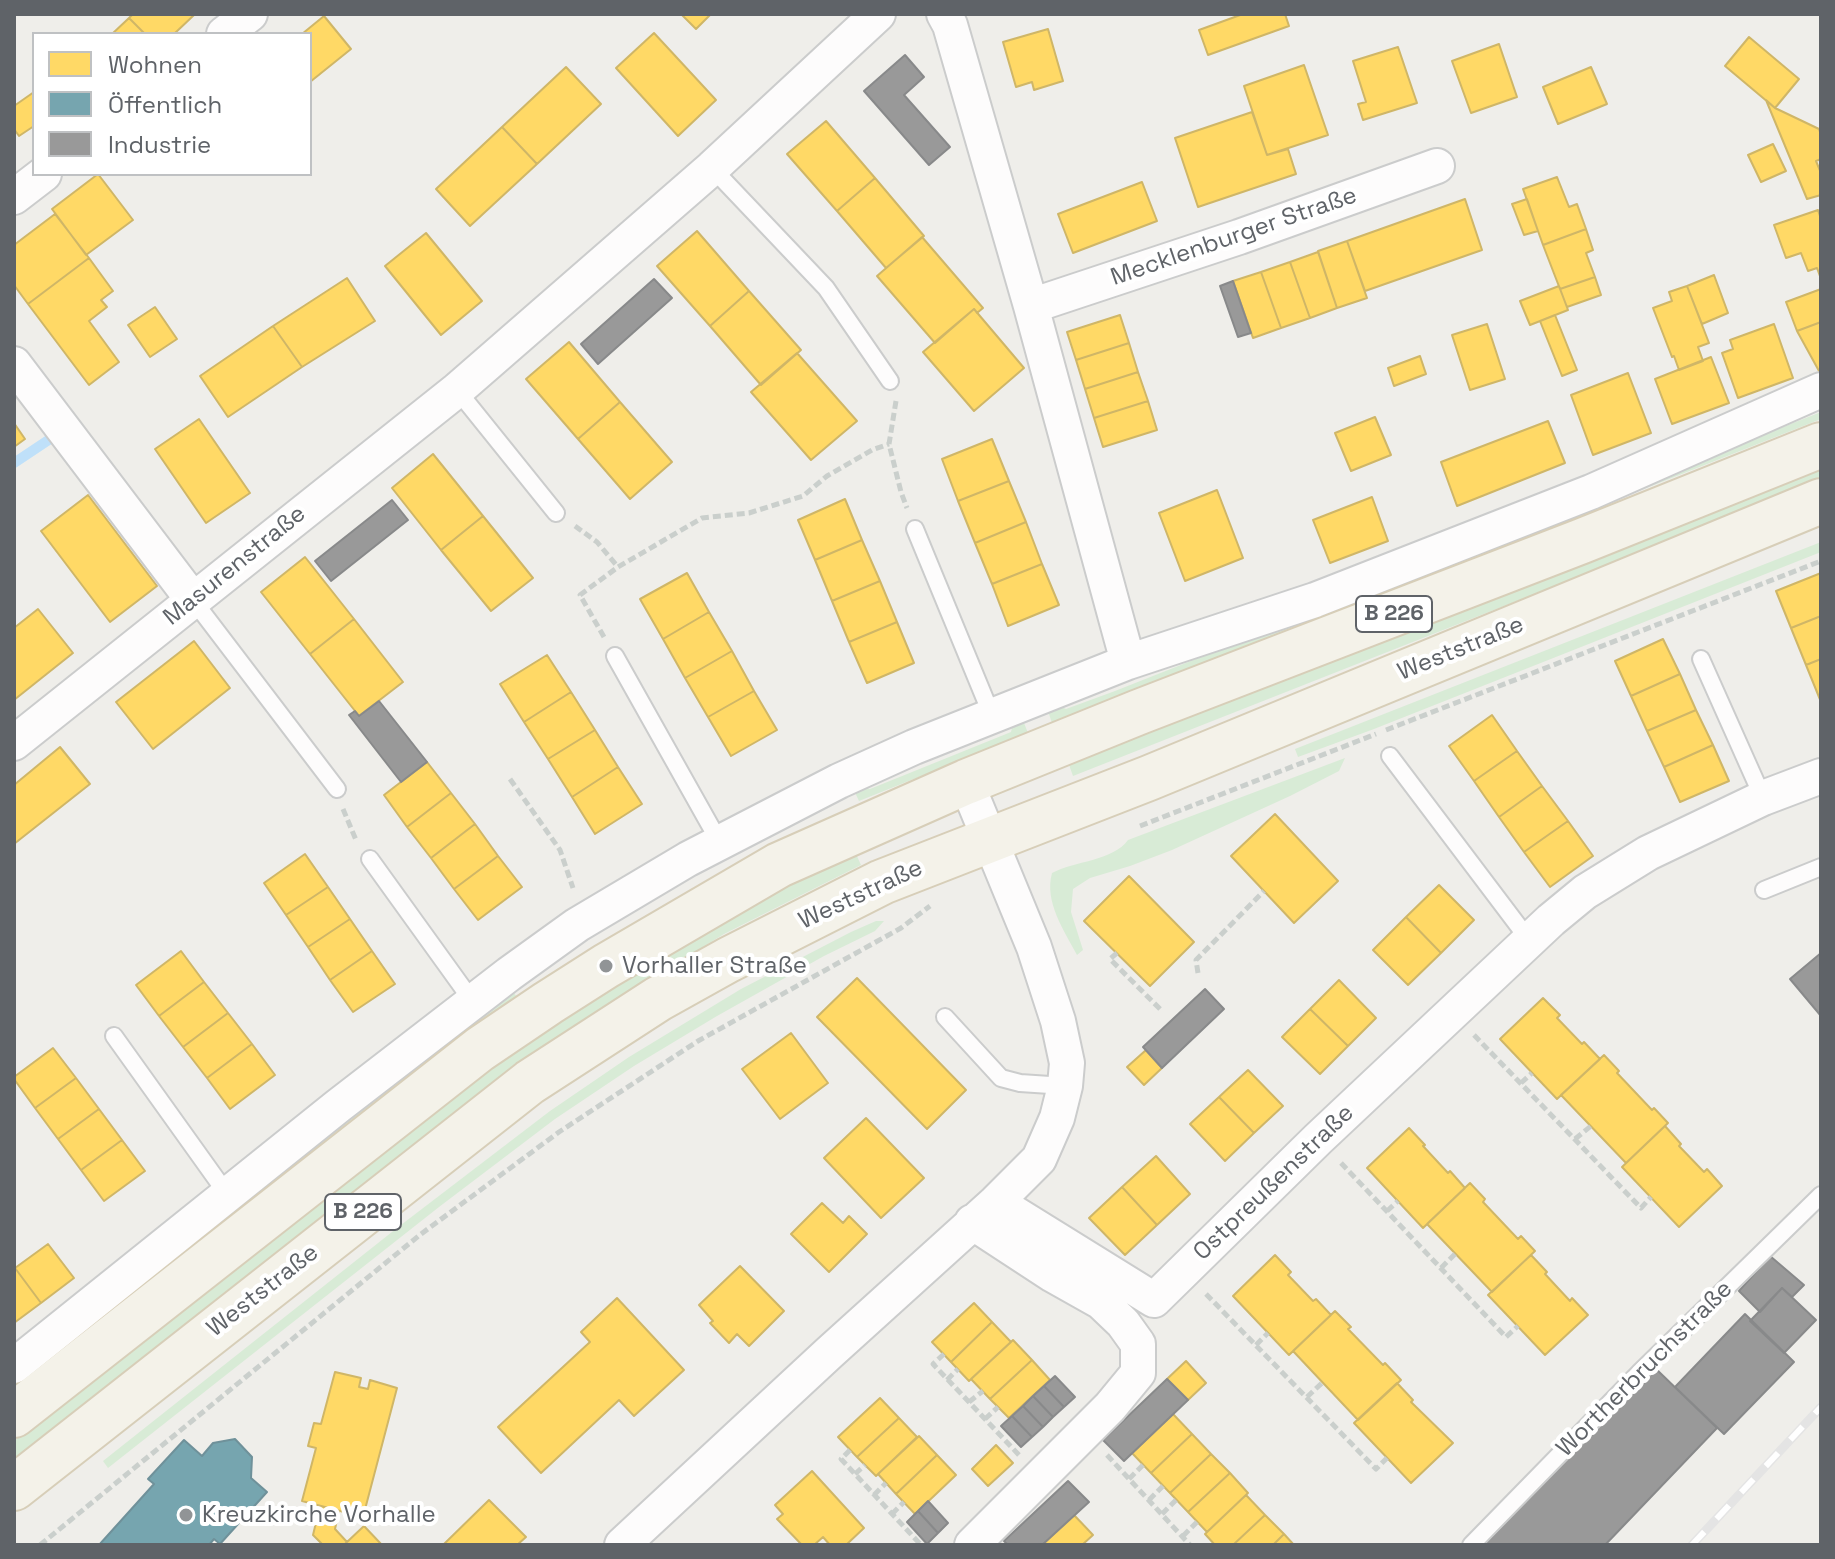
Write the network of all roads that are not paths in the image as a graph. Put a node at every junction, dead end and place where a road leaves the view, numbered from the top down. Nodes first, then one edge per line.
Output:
1 (250, 14) edge
2 (878, 14) edge
3 (944, 14) edge
4 (227, 32) edge
5 (1437, 166) dead end
6 (712, 168) junction
7 (41, 176) edge
8 (14, 197) edge
9 (1031, 306) junction
10 (14, 364) edge
11 (890, 381) road end
12 (457, 390) junction
13 (1821, 390) edge
14 (1821, 445) edge
15 (1821, 501) edge
16 (556, 513) road end
17 (915, 529) road end
18 (193, 600) junction
19 (615, 656) road end
20 (1701, 659) dead end
21 (1128, 662) junction
22 (992, 716) junction
23 (14, 743) edge
24 (1390, 756) dead end
25 (1821, 776) edge
26 (966, 782) junction
27 (337, 789) road end
28 (1763, 798) junction
29 (990, 840) junction
30 (720, 843) junction
31 (370, 859) road end
32 (1821, 867) edge
33 (1764, 890) dead end
34 (1529, 940) junction
35 (473, 1002) junction
36 (945, 1017) dead end
37 (114, 1036) dead end
38 (1065, 1086) junction
39 (227, 1194) junction
40 (1821, 1195) edge
41 (984, 1212) junction
42 (14, 1366) edge
43 (14, 1415) edge
44 (14, 1488) edge
45 (622, 1545) edge
46 (972, 1545) edge
47 (1471, 1545) edge

1 - 4 street
2 - 6 street, Masurenstraße
3 - 9 street
5 - 9 street, Mecklenburger Straße
6 - 11 lane
6 - 12 street, Masurenstraße
7 - 8 street
9 - 21 street
10 - 18 street
12 - 16 lane
12 - 18 street, Masurenstraße
13 - 21 street
14 - 26 main road, B 226
15 - 29 main road, Weststraße / B 226
17 - 22 lane
18 - 23 street, Masurenstraße
18 - 27 lane
19 - 30 lane
20 - 28 lane
21 - 22 street
22 - 30 street
24 - 34 lane
25 - 28 street, Ostpreußenstraße
26 - 29 street
26 - 43 main road, B 226
28 - 34 street, Ostpreußenstraße
29 - 38 street
29 - 44 main road, Weststraße / B 226
30 - 35 street
31 - 35 lane
32 - 33 lane
34 - 41 street, Ostpreußenstraße
35 - 39 street
36 - 38 lane
37 - 39 lane
38 - 41 street
39 - 42 street
40 - 47 lane, Wortherbruchstraße
41 - 45 street
41 - 46 street

